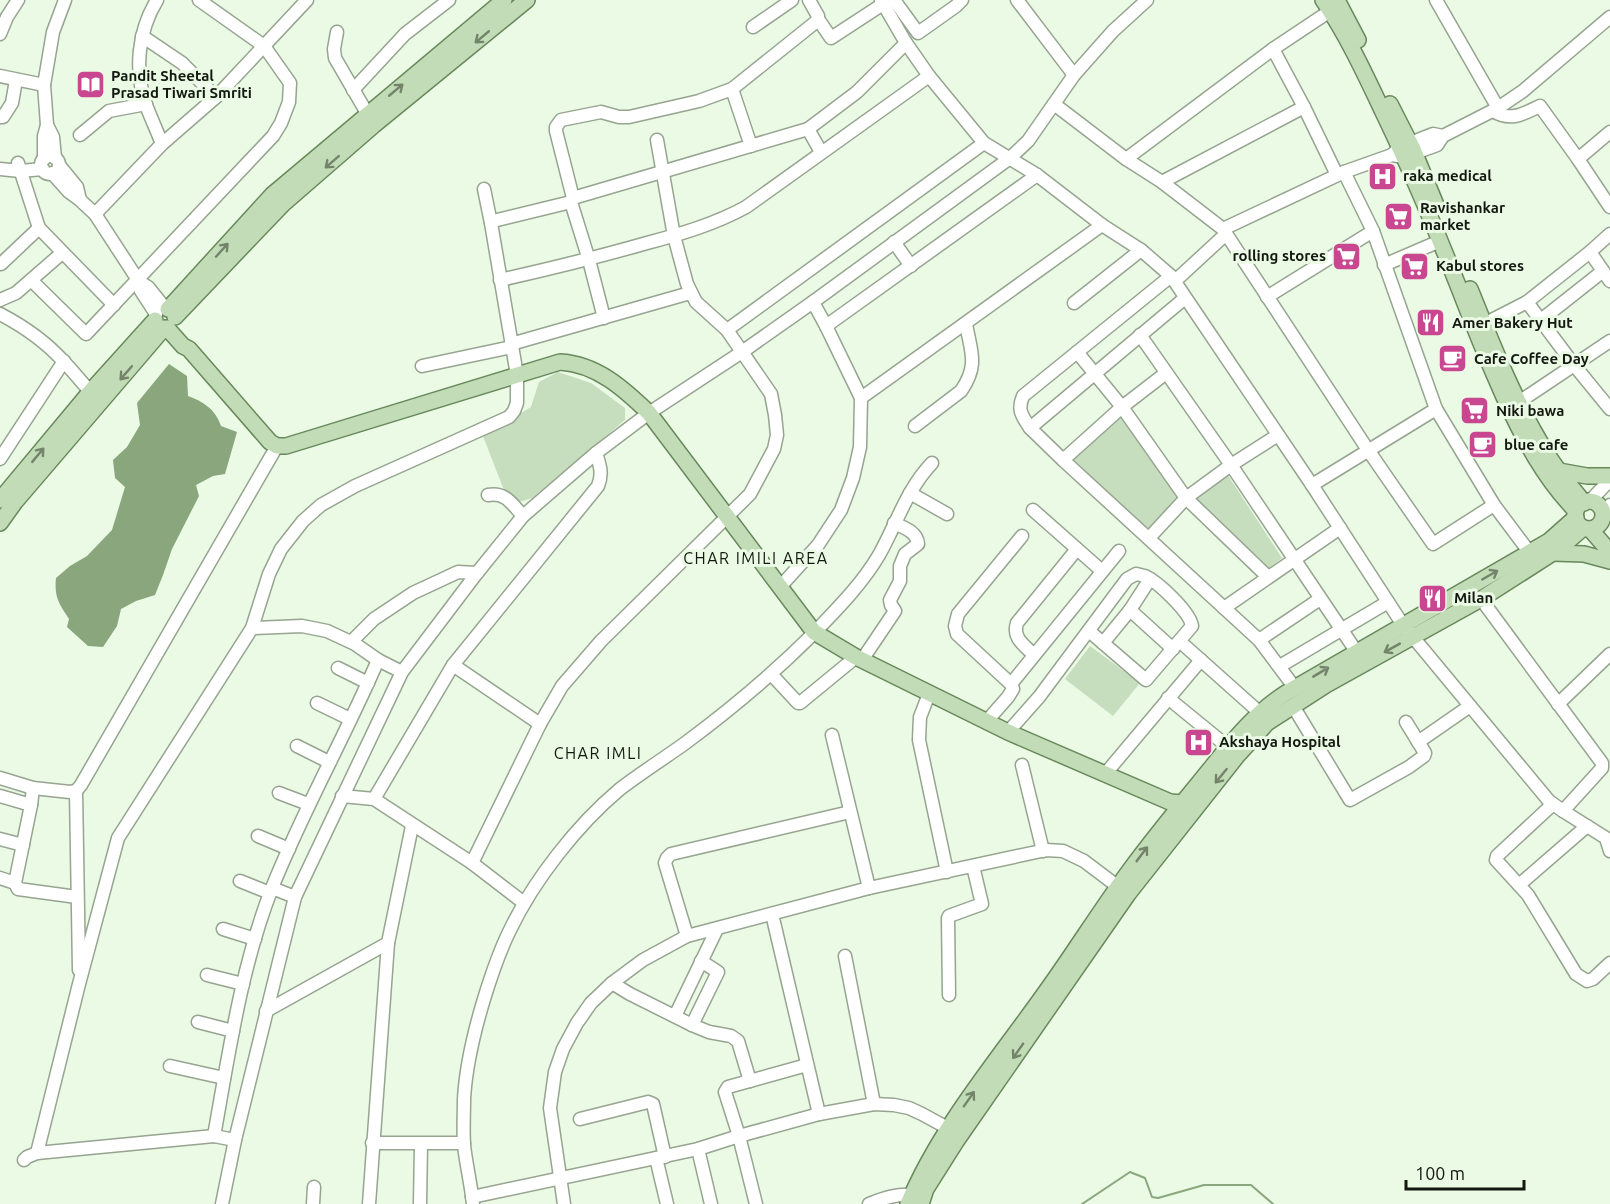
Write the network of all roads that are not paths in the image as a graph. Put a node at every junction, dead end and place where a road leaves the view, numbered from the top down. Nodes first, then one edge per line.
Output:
1 (18, 0) edge
2 (65, 0) edge
3 (157, 0) edge
4 (199, 0) edge
5 (306, 0) edge
6 (449, 0) edge
7 (504, 0) edge
8 (527, 0) edge
9 (792, 0) edge
10 (809, 0) edge
11 (962, 0) edge
12 (1017, 0) edge
13 (1147, 0) edge
14 (1436, 0) edge
15 (886, 1) edge
16 (1333, 4) edge
17 (818, 19) junction
18 (1608, 24) edge
19 (753, 27) dead end
20 (337, 32) dead end
21 (0, 34) edge
22 (142, 36) junction
23 (906, 43) junction
24 (264, 46) junction
25 (1273, 49) junction
26 (1074, 75) junction
27 (0, 76) edge
28 (929, 76) junction
29 (16, 80) junction
30 (44, 85) junction
31 (732, 88) junction
32 (353, 90) junction
33 (216, 97) junction
34 (146, 104) junction
35 (1054, 104) junction
36 (1304, 107) junction
37 (1496, 109) junction
38 (0, 117) edge
39 (371, 120) junction
40 (808, 129) junction
41 (1610, 132) edge
42 (80, 135) dead end
43 (657, 140) dead end
44 (984, 143) junction
45 (162, 144) junction
46 (751, 146) junction
47 (1404, 151) junction
48 (821, 152) junction
49 (1010, 158) junction
50 (1126, 159) junction
51 (1578, 159) junction
52 (49, 164) junction
53 (11, 168) edge
54 (663, 171) junction
55 (1340, 173) junction
56 (1037, 175) junction
57 (1162, 182) junction
58 (484, 189) dead end
59 (572, 200) junction
60 (1610, 207) edge
61 (95, 214) junction
62 (491, 223) junction
63 (1102, 225) junction
64 (39, 228) junction
65 (1224, 231) junction
66 (1372, 231) junction
67 (1610, 234) edge
68 (674, 236) junction
69 (1440, 241) junction
70 (894, 242) junction
71 (1141, 250) junction
72 (1590, 252) junction
73 (62, 253) junction
74 (589, 260) junction
75 (0, 263) edge
76 (1384, 265) junction
77 (911, 266) junction
78 (1606, 276) edge
79 (1173, 279) junction
80 (31, 280) junction
81 (500, 280) junction
82 (138, 281) junction
83 (690, 293) junction
84 (1267, 297) junction
85 (1185, 298) junction
86 (0, 300) edge
87 (813, 302) junction
88 (1527, 302) junction
89 (1074, 303) dead end
90 (114, 305) junction
91 (0, 314) edge
92 (166, 318) junction
93 (604, 318) junction
94 (1541, 320) junction
95 (966, 324) junction
96 (1484, 324) junction
97 (826, 326) junction
98 (727, 330) junction
99 (1140, 335) junction
100 (1610, 341) edge
101 (512, 345) junction
102 (742, 352) junction
103 (1077, 352) junction
104 (64, 361) junction
105 (1574, 365) junction
106 (422, 366) dead end
107 (1094, 373) junction
108 (1166, 374) junction
109 (517, 375) junction
110 (96, 397) junction
111 (861, 398) junction
112 (1519, 402) junction
113 (1122, 407) junction
114 (1436, 409) junction
115 (1610, 409) edge
116 (649, 412) junction
117 (915, 426) dead end
118 (1030, 428) junction
119 (1278, 435) junction
120 (277, 446) junction
121 (1368, 450) junction
122 (596, 453) junction
123 (0, 459) edge
124 (1063, 460) junction
125 (932, 463) dead end
126 (1231, 465) junction
127 (1559, 471) junction
128 (1610, 478) edge
129 (1312, 484) junction
130 (910, 493) junction
131 (488, 495) dead end
132 (1186, 498) junction
133 (0, 500) edge
134 (1494, 505) junction
135 (1033, 510) dead end
136 (946, 514) dead end
137 (523, 516) junction
138 (1592, 516) edge
139 (727, 517) junction
140 (0, 523) edge
141 (894, 523) junction
142 (1340, 528) junction
143 (1022, 536) dead end
144 (1149, 538) junction
145 (1077, 549) junction
146 (1119, 551) dead end
147 (1610, 552) edge
148 (1530, 553) junction
149 (1553, 553) junction
150 (1294, 560) junction
151 (1610, 561) edge
152 (1102, 571) junction
153 (477, 573) junction
154 (1268, 577) junction
155 (1150, 579) junction
156 (780, 587) junction
157 (1481, 598) junction
158 (1320, 599) junction
159 (1388, 602) junction
160 (1224, 608) junction
161 (1130, 610) junction
162 (252, 628) junction
163 (1342, 629) junction
164 (1089, 631) junction
165 (1408, 631) junction
166 (814, 632) junction
167 (1259, 639) junction
168 (351, 642) junction
169 (1103, 643) junction
170 (1179, 648) junction
171 (1356, 651) junction
172 (1610, 654) edge
173 (1034, 655) junction
174 (859, 659) junction
175 (378, 660) junction
176 (1201, 660) junction
177 (453, 665) junction
178 (1280, 666) junction
179 (338, 668) dead end
180 (402, 672) junction
181 (771, 674) junction
182 (368, 683) junction
183 (1011, 684) junction
184 (1295, 688) junction
185 (929, 694) junction
186 (1168, 698) junction
187 (316, 703) dead end
188 (1558, 704) junction
189 (1293, 706) junction
190 (1470, 706) junction
191 (1259, 712) junction
192 (350, 719) junction
193 (986, 722) junction
194 (1406, 722) dead end
195 (540, 724) junction
196 (1008, 732) junction
197 (832, 735) dead end
198 (1418, 742) junction
199 (297, 746) dead end
200 (1228, 747) junction
201 (329, 762) junction
202 (1022, 765) dead end
203 (1106, 773) junction
204 (0, 778) edge
205 (33, 788) junction
206 (76, 791) junction
207 (279, 793) dead end
208 (0, 796) edge
209 (342, 796) junction
210 (374, 799) junction
211 (308, 804) junction
212 (31, 805) junction
213 (1558, 808) junction
214 (1181, 809) junction
215 (850, 812) junction
216 (412, 825) junction
217 (1587, 826) junction
218 (258, 836) dead end
219 (0, 839) edge
220 (1608, 842) edge
221 (23, 845) junction
222 (288, 849) junction
223 (1042, 851) junction
224 (472, 863) junction
225 (973, 866) junction
226 (947, 872) junction
227 (0, 878) edge
228 (240, 881) dead end
229 (15, 883) junction
230 (1519, 885) junction
231 (869, 888) junction
232 (271, 891) junction
233 (1123, 891) junction
234 (77, 897) junction
235 (295, 897) junction
236 (524, 903) junction
237 (772, 914) junction
238 (717, 928) junction
239 (223, 929) dead end
240 (687, 936) junction
241 (255, 939) junction
242 (387, 943) junction
243 (845, 956) dead end
244 (701, 962) junction
245 (1610, 963) edge
246 (207, 975) dead end
247 (612, 983) junction
248 (79, 984) junction
249 (243, 984) junction
250 (949, 995) dead end
251 (266, 1011) junction
252 (675, 1016) junction
253 (198, 1022) dead end
254 (692, 1025) junction
255 (233, 1031) junction
256 (807, 1065) junction
257 (170, 1066) dead end
258 (224, 1078) junction
259 (750, 1081) junction
260 (874, 1104) junction
261 (819, 1114) junction
262 (580, 1119) dead end
263 (955, 1132) junction
264 (214, 1136) junction
265 (739, 1136) junction
266 (235, 1140) junction
267 (372, 1143) junction
268 (464, 1143) junction
269 (421, 1144) junction
270 (698, 1149) junction
271 (37, 1153) junction
272 (661, 1158) junction
273 (24, 1160) dead end
274 (560, 1179) junction
275 (314, 1187) dead end
276 (473, 1200) edge
277 (914, 1201) edge
278 (222, 1204) edge
279 (313, 1204) edge
280 (369, 1204) edge
281 (420, 1204) edge
282 (564, 1204) edge
283 (667, 1204) edge
284 (711, 1204) edge
285 (756, 1204) edge
286 (869, 1204) edge

1 - 21 street
2 - 30 street
3 - 22 street
4 - 24 street
5 - 24 street
6 - 32 street
39 -> 7 main road
8 -> 39 main road
9 - 19 street
10 - 17 street
11 - 15 street
12 - 26 street
13 - 26 street
14 - 37 street
15 - 17 street
15 - 23 street
16 - 25 street
16 - 47 main road
17 - 31 street
18 - 37 street
20 - 32 street
22 - 33 street
22 - 34 street
23 - 28 street
23 - 40 street
24 - 33 street
24 - 82 street
25 - 36 street
25 - 50 street
26 - 35 street
27 - 29 street
28 - 44 street
28 - 48 street
29 - 30 street
29 - 38 street
30 - 52 street
31 - 46 street
31 - 59 street
32 - 39 street
33 - 45 street
34 - 42 street
34 - 45 street
35 - 49 street
35 - 50 street
36 - 55 street
36 - 57 street
37 - 47 street
37 - 51 street
39 - 92 main road
40 - 46 street
40 - 48 street
41 - 51 street
43 - 54 street
44 - 49 street
44 - 98 street
45 - 61 street
46 - 54 street
47 - 55 street
47 - 69 main road
47 - 96 main road
48 - 68 street
49 - 56 street
49 - 70 street
50 - 57 street
51 - 60 street
52 - 53 street
52 - 61 street
53 - 64 street
54 - 59 street
54 - 68 street
55 - 65 street
55 - 66 street
56 - 63 street
56 - 77 street
57 - 65 street
58 - 62 street
59 - 62 street
59 - 74 street
61 - 82 street
62 - 81 street
63 - 71 street
63 - 95 street
64 - 73 street
64 - 75 street
65 - 79 street
65 - 84 street
66 - 76 street
66 - 84 street
67 - 72 street
68 - 74 street
68 - 83 street
69 - 76 street
69 - 138 main road
70 - 77 street
70 - 87 street
71 - 79 street
71 - 89 street
72 - 78 street
72 - 88 street
73 - 80 street
73 - 90 street
74 - 81 street
74 - 93 street
76 - 114 street
77 - 97 street
78 - 94 street
79 - 85 street
79 - 103 street
80 - 86 street
80 - 90 street
81 - 101 street
82 - 90 street
82 - 92 street
83 - 93 street
83 - 98 street
84 - 121 street
85 - 99 street
85 - 119 street
87 - 97 street
87 - 102 street
88 - 94 street
88 - 96 street
91 - 104 street
92 - 110 main road
92 - 120 main road
93 - 101 street
94 - 105 street
95 - 111 street
95 - 117 street
96 - 112 main road
97 - 111 street
98 - 102 street
99 - 107 street
99 - 108 street
100 - 105 street
101 - 106 street
101 - 109 street
102 - 116 street
102 - 139 street
103 - 107 street
103 - 118 street
104 - 110 street
104 - 123 street
105 - 112 street
105 - 115 street
107 - 113 street
107 - 118 street
108 - 113 street
108 - 126 street
109 - 116 main road
109 - 120 main road
109 - 162 street
133 -> 110 main road
110 - 140 main road
111 - 156 street
112 - 127 main road
113 - 124 street
113 - 132 street
114 - 121 street
114 - 134 street
116 - 122 street
116 - 139 main road
118 - 124 street
119 - 126 street
119 - 129 street
120 - 206 street
121 - 129 street
121 - 134 street
122 - 137 street
122 - 177 street
124 - 144 street
125 - 130 street
126 - 132 street
126 - 150 street
127 - 128 main road
127 - 138 main road
128 - 138 street
129 - 142 street
130 - 136 street
130 - 141 street
131 - 137 street
132 - 144 street
132 - 154 street
134 - 148 street
135 - 145 street
137 - 153 street
138 - 147 main road
138 - 148 main road
138 - 149 main road
139 - 156 main road
139 - 195 street
141 - 166 street
141 - 174 street
142 - 150 street
142 - 159 street
143 - 183 street
144 - 160 street
145 - 152 street
145 - 173 street
146 - 152 street
165 -> 148 main road
149 - 151 main road
149 - 157 main road
150 - 154 street
150 - 158 street
152 - 173 street
153 - 168 street
153 - 180 street
154 - 160 street
155 - 161 street
155 - 164 street
155 - 170 street
156 - 166 main road
157 - 165 main road
157 - 188 street
158 - 163 street
158 - 167 street
159 - 163 street
159 - 165 street
160 - 167 street
161 - 169 street
161 - 170 street
162 - 168 street
162 - 248 street
163 - 171 street
163 - 178 street
164 - 169 street
164 - 196 street
165 - 171 main road
165 -> 189 main road
165 - 190 street
166 - 174 main road
166 - 181 street
167 - 178 street
168 - 175 street
169 - 170 street
170 - 176 street
184 -> 171 main road
172 - 188 street
173 - 183 street
174 - 181 street
174 - 185 main road
175 - 180 street
175 - 182 street
176 - 186 street
176 - 191 street
177 - 195 street
177 - 210 street
178 - 184 street
179 - 182 street
180 - 209 street
181 - 236 street
182 - 192 street
183 - 193 street
184 - 191 main road
185 - 193 main road
185 - 226 street
186 - 200 street
186 - 203 street
187 - 192 street
188 - 213 street
189 - 198 street
189 -> 214 main road
190 - 198 street
190 - 213 street
191 - 200 main road
192 - 201 street
193 - 196 main road
194 - 198 street
195 - 224 street
196 - 203 main road
197 - 215 street
199 - 201 street
200 - 214 main road
201 - 211 street
202 - 223 street
203 - 214 main road
204 - 205 street
205 - 206 street
205 - 212 street
206 - 234 street
207 - 211 street
208 - 212 street
209 - 210 street
209 - 235 street
210 - 216 street
211 - 222 street
212 - 221 street
213 - 217 street
213 - 230 street
214 - 233 main road
215 - 231 street
215 - 240 street
216 - 224 street
216 - 242 street
217 - 220 street
217 - 230 street
218 - 222 street
219 - 221 street
221 - 229 street
222 - 232 street
223 - 225 street
223 - 233 street
224 - 236 street
225 - 226 street
225 - 250 street
226 - 231 street
227 - 229 street
228 - 232 street
229 - 234 street
230 - 245 street
231 - 237 street
232 - 235 street
232 - 241 street
233 - 263 main road
234 - 248 street
235 - 251 street
236 - 268 street
237 - 238 street
237 - 256 street
238 - 240 street
238 - 244 street
239 - 241 street
240 - 247 street
241 - 249 street
242 - 251 street
242 - 267 street
243 - 260 street
244 - 252 street
244 - 254 street
246 - 249 street
247 - 252 street
247 - 274 street
248 - 271 street
249 - 255 street
251 - 266 street
252 - 254 street
253 - 255 street
254 - 259 street
255 - 258 street
256 - 259 street
256 - 261 street
257 - 258 street
258 - 264 street
259 - 265 street
260 - 261 street
260 - 263 street
261 - 265 street
262 - 272 street
263 - 277 main road
264 - 266 street
264 - 271 street
265 - 270 street
265 - 285 street
266 - 278 street
267 - 269 street
267 - 280 street
268 - 269 street
268 - 276 street
269 - 281 street
270 - 272 street
270 - 284 street
271 - 273 street
272 - 274 street
272 - 283 street
274 - 276 street
274 - 282 street
275 - 279 street
277 - 286 street

